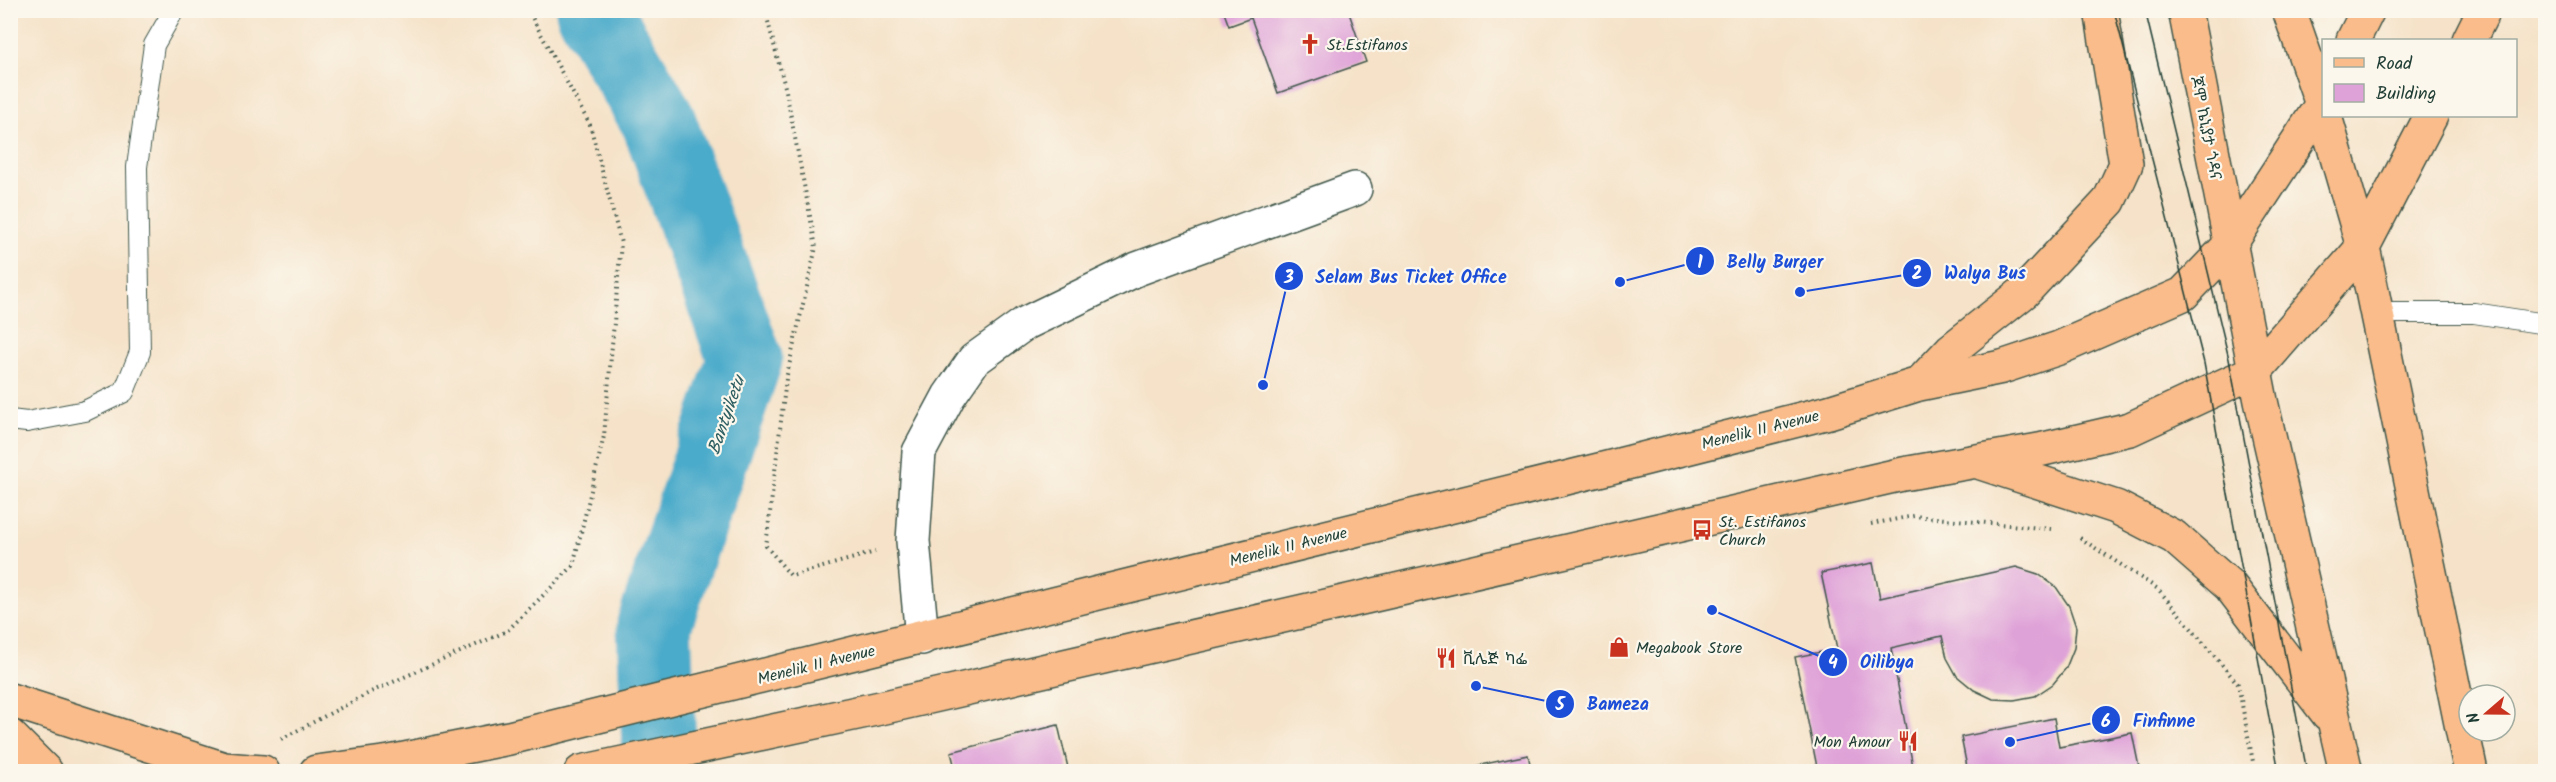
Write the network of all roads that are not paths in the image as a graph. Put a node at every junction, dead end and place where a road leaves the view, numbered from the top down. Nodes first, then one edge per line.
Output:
1 (174, 10) edge
2 (2101, 10) edge
3 (2185, 10) edge
4 (2289, 10) edge
5 (2368, 10) edge
6 (2484, 10) edge
7 (2354, 39) edge
8 (2470, 39) edge
9 (2322, 105) edge
10 (2322, 109) edge
11 (2326, 117) edge
12 (2430, 117) edge
13 (1354, 189) dead end
14 (2229, 246) junction
15 (2363, 247) junction
16 (2377, 313) junction
17 (2546, 324) edge
18 (2255, 371) junction
19 (1919, 384) junction
20 (10, 420) edge
21 (1976, 462) junction
22 (907, 642) junction
23 (10, 700) edge
24 (2335, 724) junction
25 (10, 736) edge
26 (46, 771) edge
27 (263, 771) edge
28 (316, 771) edge
29 (581, 771) edge
30 (2346, 771) edge
31 (2471, 771) edge

1 - 20 lane
2 - 19 main road
3 - 14 main road, ጆሞ ኬኒያታ ጎዳና
4 - 9 main road
5 - 7 main road
6 - 8 main road
10 - 14 main road, Menelik II Avenue
11 - 15 main road
12 - 15 main road
13 - 22 street
14 - 18 main road, ጆሞ ኬኒያታ ጎዳና
14 - 19 main road, Menelik II Avenue
15 - 16 main road
15 - 18 main road
16 - 17 lane
16 - 31 main road
18 - 21 main road
18 - 24 main road, ጆሞ ኬኒያታ ጎዳና
19 - 22 main road, Menelik II Avenue
21 - 24 main road
21 - 29 main road
22 - 28 main road, Menelik II Avenue
23 - 27 main road
24 - 30 main road, ጆሞ ኬኒያታ ጎዳና
25 - 26 main road

